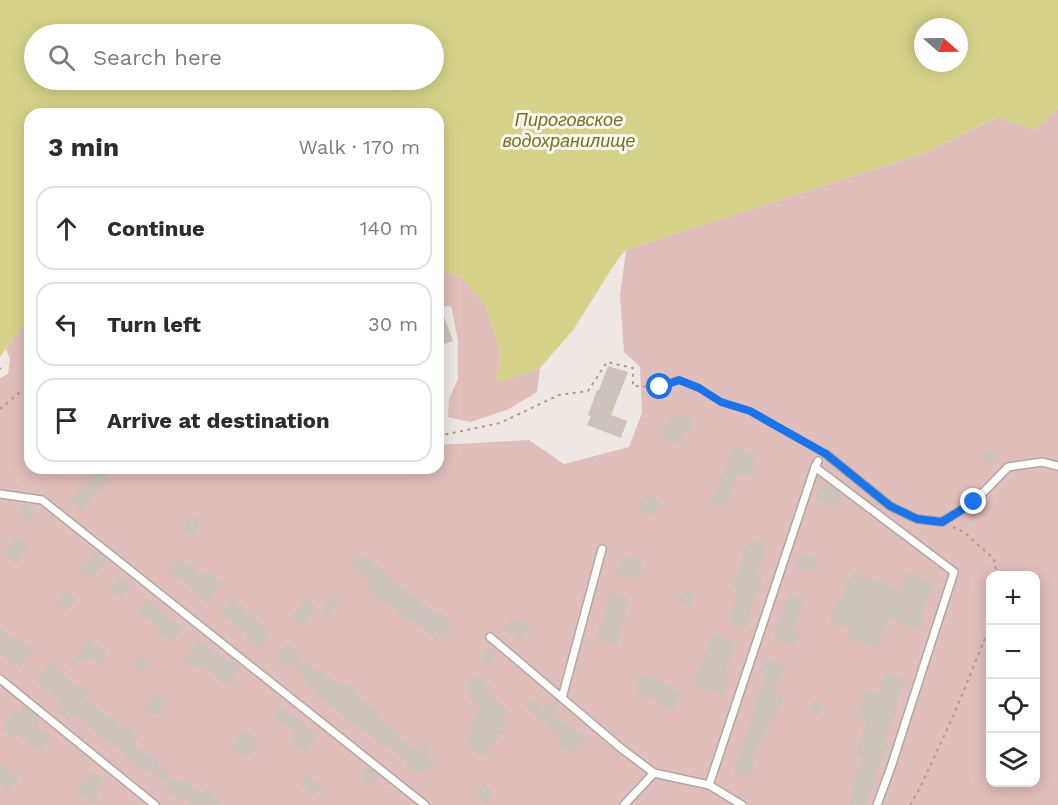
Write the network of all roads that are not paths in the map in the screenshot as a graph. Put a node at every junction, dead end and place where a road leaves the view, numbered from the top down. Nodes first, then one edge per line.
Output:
1 (826, 454) road end
2 (1058, 466) edge
3 (0, 494) edge
4 (602, 549) dead end
5 (490, 637) dead end
6 (0, 678) edge
7 (562, 698) junction
8 (654, 773) junction
9 (709, 785) junction
10 (155, 805) edge
11 (425, 805) edge
12 (624, 805) edge
13 (742, 805) edge
14 (876, 805) edge

1 - 2 lane
3 - 11 lane
4 - 7 lane
5 - 7 lane
6 - 10 lane
7 - 8 lane
8 - 9 lane
8 - 12 lane
9 - 13 lane
9 - 14 lane

